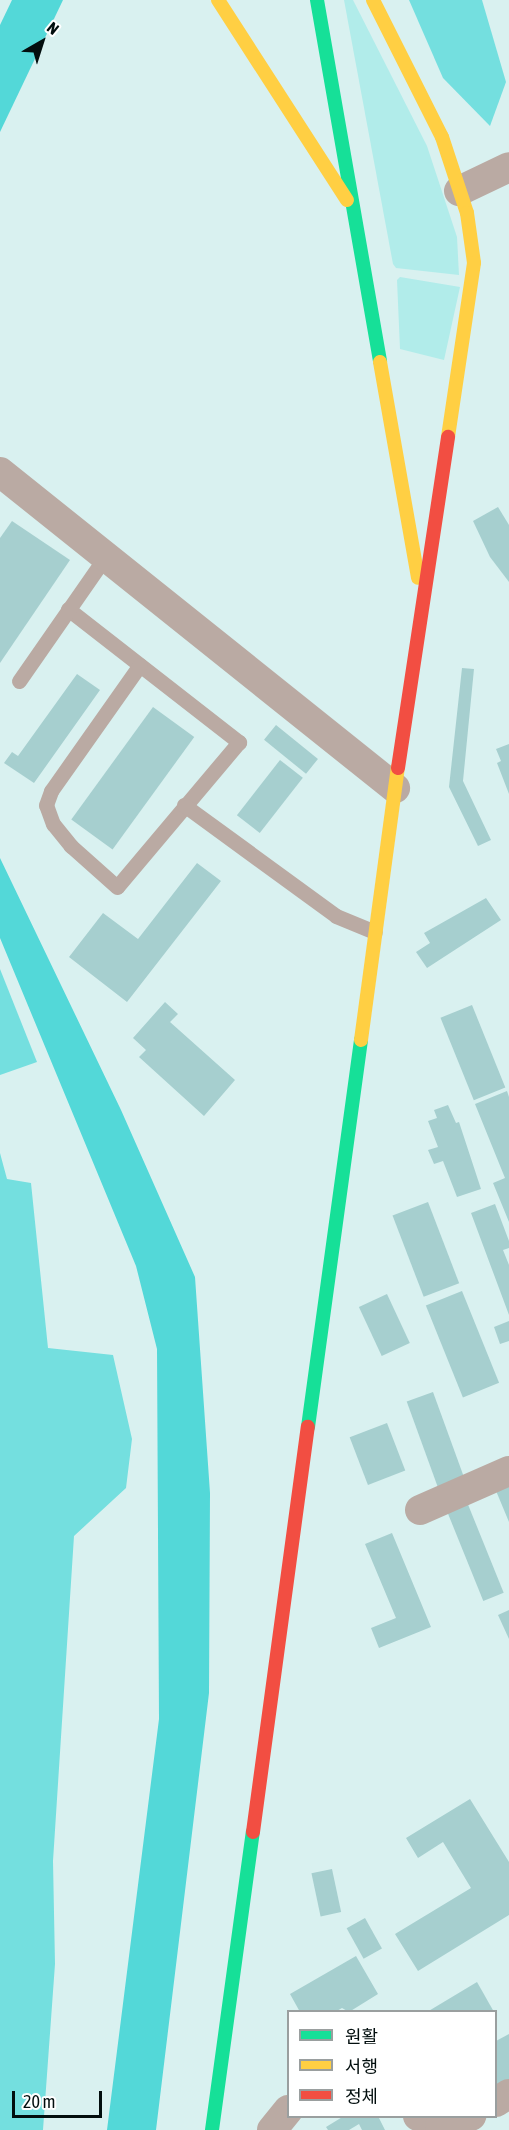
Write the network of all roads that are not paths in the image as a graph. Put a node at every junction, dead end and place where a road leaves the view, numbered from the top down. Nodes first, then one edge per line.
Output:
1 (218, 0) edge
2 (317, 0) edge
3 (373, 0) edge
4 (509, 167) edge
5 (459, 191) junction
6 (356, 214) junction
7 (0, 472) edge
8 (106, 556) junction
9 (422, 605) junction
10 (68, 609) junction
11 (140, 665) junction
12 (19, 681) dead end
13 (395, 788) junction
14 (184, 805) junction
15 (375, 932) junction
16 (509, 1471) edge
17 (420, 1510) dead end
18 (287, 2111) edge
19 (422, 2118) edge
20 (465, 2118) edge
21 (212, 2130) edge
22 (272, 2130) edge

1 - 6 main road
2 - 6 main road
3 - 5 main road
4 - 5 street
5 - 9 main road
6 - 9 main road
7 - 8 street
8 - 10 lane
8 - 13 street
9 - 13 main road
10 - 11 lane
10 - 12 lane
11 - 14 lane
11 - 14 lane
13 - 15 main road
14 - 15 lane
15 - 21 main road
16 - 17 street
18 - 22 street
19 - 20 street

